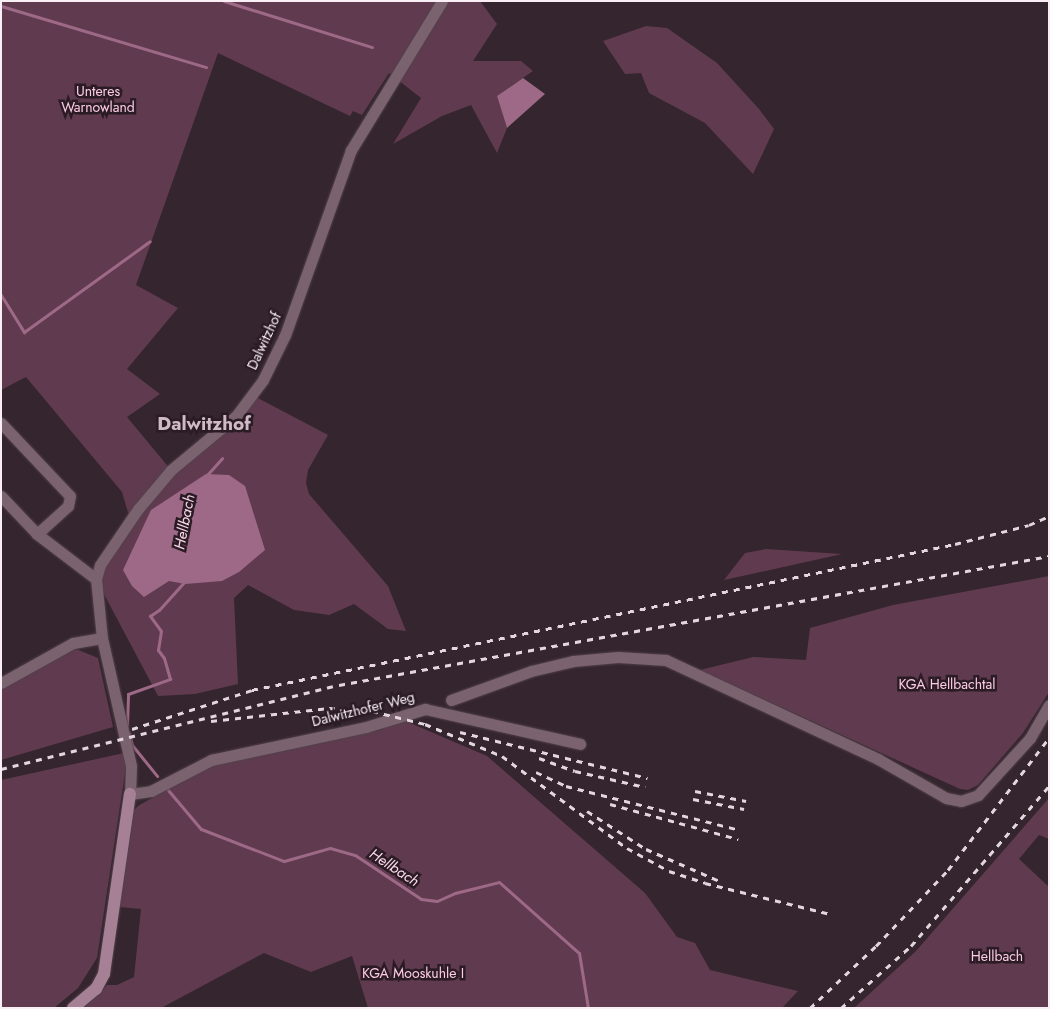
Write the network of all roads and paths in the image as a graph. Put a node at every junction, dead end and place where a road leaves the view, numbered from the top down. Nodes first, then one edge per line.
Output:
1 (442, 1) edge
2 (1, 423) edge
3 (1, 496) edge
4 (37, 534) junction
5 (96, 579) junction
6 (102, 638) junction
7 (1, 683) edge
8 (451, 700) dead end
9 (1049, 705) edge
10 (580, 744) dead end
11 (130, 794) junction
12 (73, 1008) edge

1 - 5 street, Dalwitzhof
2 - 4 street
3 - 4 street
4 - 5 street
5 - 6 street, Dalwitzhof
6 - 7 street
6 - 11 street, Dalwitzhof
8 - 9 street
10 - 11 street, Dalwitzhofer Weg
11 - 12 street

